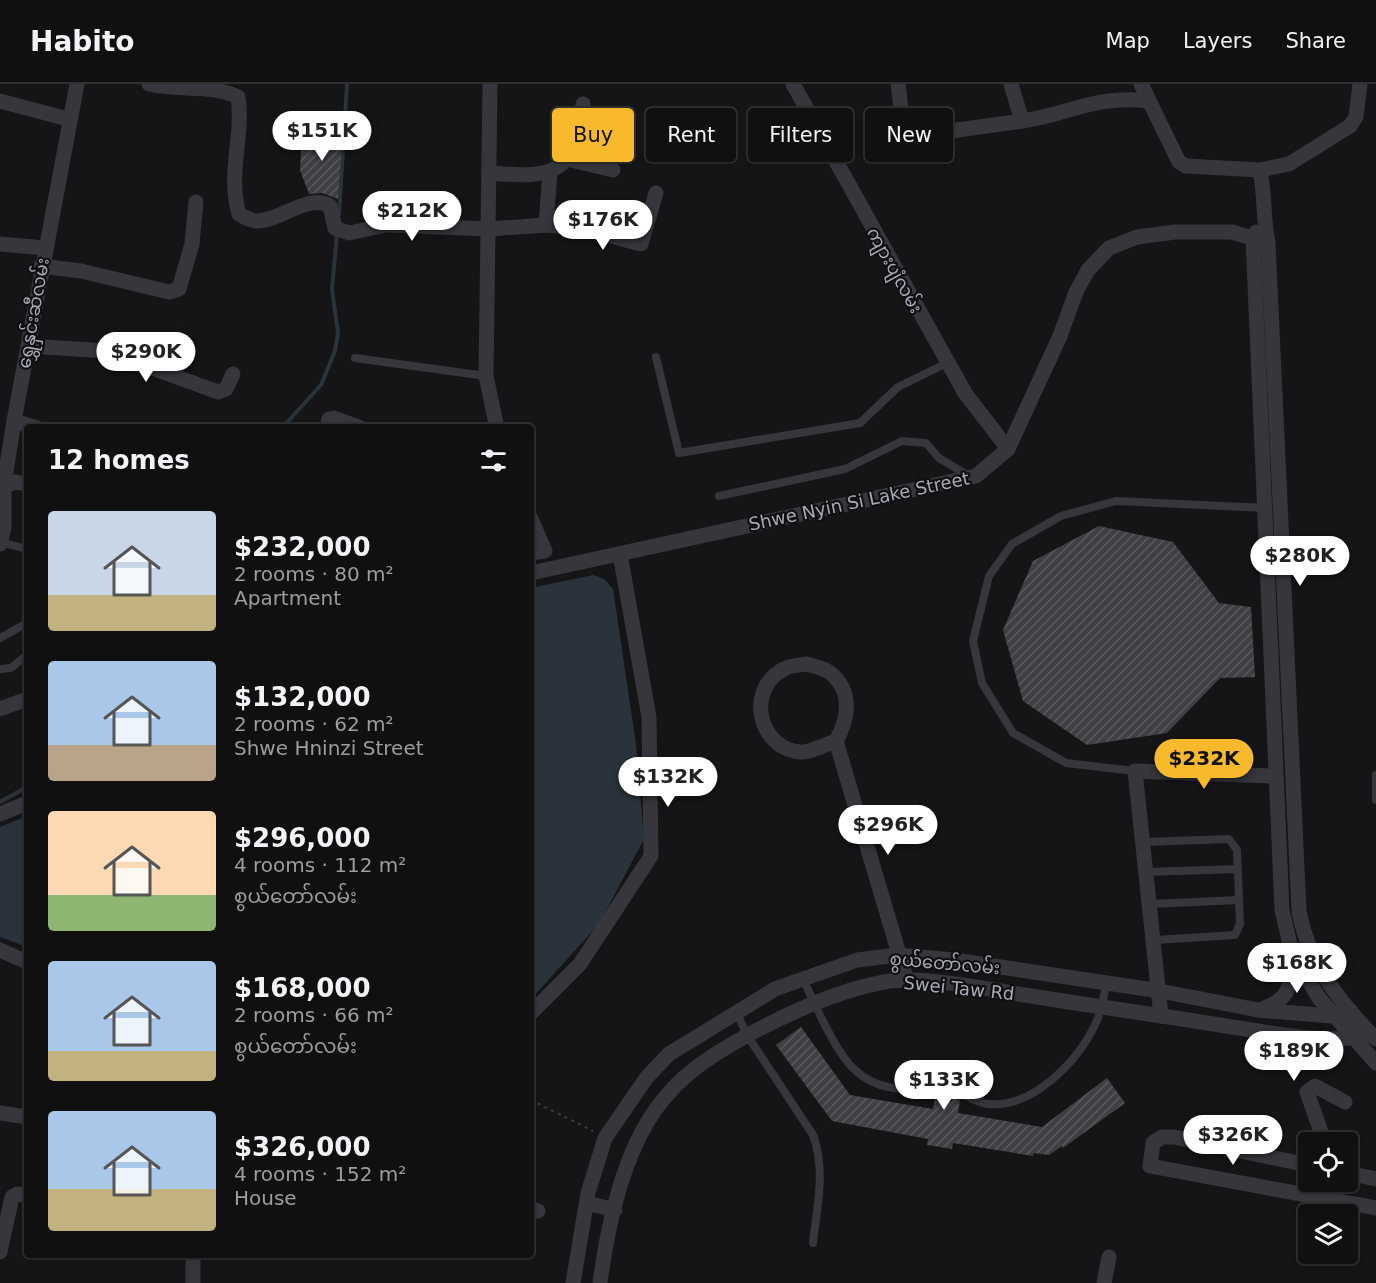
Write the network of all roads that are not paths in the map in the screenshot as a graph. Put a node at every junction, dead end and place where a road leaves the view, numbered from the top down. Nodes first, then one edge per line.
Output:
1 (76, 84) edge
2 (149, 84) edge
3 (490, 84) edge
4 (793, 84) edge
5 (898, 84) edge
6 (1011, 84) edge
7 (1141, 84) edge
8 (1359, 84) edge
9 (240, 91) edge
10 (0, 101) edge
11 (1148, 101) junction
12 (583, 104) dead end
13 (582, 108) edge
14 (69, 119) junction
15 (1022, 121) junction
16 (563, 162) edge
17 (580, 162) edge
18 (613, 170) dead end
19 (1260, 170) junction
20 (550, 172) junction
21 (490, 174) junction
22 (656, 193) dead end
23 (196, 202) dead end
24 (546, 225) junction
25 (490, 229) junction
26 (1261, 241) junction
27 (0, 244) edge
28 (45, 248) junction
29 (41, 266) junction
30 (29, 346) junction
31 (656, 357) dead end
32 (355, 358) dead end
33 (947, 363) junction
34 (233, 374) dead end
35 (486, 376) junction
36 (14, 421) junction
37 (24, 424) edge
38 (328, 424) edge
39 (350, 424) edge
40 (496, 424) edge
41 (1008, 449) junction
42 (970, 477) junction
43 (24, 483) edge
44 (2, 486) edge
45 (719, 496) dead end
46 (1273, 508) junction
47 (535, 536) edge
48 (0, 543) edge
49 (24, 548) edge
50 (534, 553) edge
51 (620, 554) junction
52 (534, 572) edge
53 (24, 626) edge
54 (0, 638) edge
55 (24, 657) edge
56 (0, 669) edge
57 (24, 700) edge
58 (0, 709) edge
59 (836, 741) junction
60 (1135, 771) junction
61 (1376, 775) edge
62 (1275, 776) junction
63 (1376, 801) edge
64 (24, 804) edge
65 (0, 814) edge
66 (1144, 843) junction
67 (1238, 869) junction
68 (1147, 872) junction
69 (1239, 900) junction
70 (1151, 904) junction
71 (1155, 940) junction
72 (0, 950) edge
73 (1292, 953) junction
74 (898, 955) junction
75 (24, 961) edge
76 (803, 979) junction
77 (907, 981) junction
78 (1106, 983) junction
79 (1160, 991) junction
80 (815, 1005) junction
81 (1102, 1007) junction
82 (534, 1010) edge
83 (1258, 1010) junction
84 (1351, 1011) junction
85 (736, 1013) junction
86 (1161, 1016) junction
87 (1332, 1016) junction
88 (747, 1035) junction
89 (1374, 1037) edge
90 (1353, 1039) junction
91 (1373, 1056) edge
92 (647, 1077) junction
93 (666, 1095) junction
94 (1344, 1102) dead end
95 (0, 1113) edge
96 (24, 1117) edge
97 (1320, 1132) edge
98 (1298, 1163) edge
99 (1358, 1175) edge
100 (1376, 1179) edge
101 (24, 1195) edge
102 (586, 1203) junction
103 (1376, 1208) edge
104 (615, 1210) junction
105 (813, 1243) dead end
106 (0, 1252) edge
107 (1109, 1257) dead end
108 (193, 1258) edge
109 (192, 1282) edge
110 (573, 1283) edge
111 (600, 1283) edge
112 (1104, 1283) edge

1 - 14 street, ရွှေနှင်းဆီလမ်း
2 - 9 street
3 - 21 street
4 - 33 street, ကျားပျံလမ်း
5 - 15 street
6 - 15 street
7 - 11 street
8 - 19 street
9 - 25 street
10 - 14 street
11 - 15 street
11 - 19 street
12 - 13 street
14 - 28 street, ရွှေနှင်းဆီလမ်း
16 - 20 street
17 - 18 street
19 - 26 street
20 - 21 street
20 - 24 street
21 - 25 street
22 - 24 street
23 - 29 street
24 - 25 street
25 - 35 street
26 - 41 street, Shwe Nyin Si Lake Street
26 - 46 street
27 - 28 street
28 - 29 street, ရွှေနှင်းဆီလမ်း
29 - 30 street, ရွှေနှင်းဆီလမ်း
30 - 34 street
30 - 36 street, ရွှေနှင်းဆီလမ်း
31 - 33 lane
32 - 35 lane
33 - 41 street, ကျားပျံလမ်း
35 - 40 street
36 - 37 street
36 - 44 street, ရွှေနှင်းဆီလမ်း
38 - 39 street
41 - 42 street, Shwe Nyin Si Lake Street
42 - 45 lane
42 - 51 street, Shwe Nyin Si Lake Street
43 - 44 street
44 - 48 street, ရွှေနှင်းဆီလမ်း
46 - 60 lane
46 - 62 street
46 - 84 street
47 - 50 street
48 - 49 lane
51 - 52 street, Shwe Nyin Si Lake Street
51 - 82 street
53 - 54 lane
55 - 56 lane
57 - 58 street
59 - 59 street
59 - 74 street
60 - 62 street
60 - 66 street
61 - 63 lane
62 - 73 street
64 - 65 street
66 - 67 lane
66 - 68 street
67 - 68 lane
67 - 69 lane
68 - 70 street
69 - 70 lane
69 - 71 lane
70 - 71 street
71 - 79 street
72 - 75 street
73 - 83 street
73 - 87 street
74 - 76 street, စွယ်တော်လမ်း
74 - 77 street
74 - 78 street, စွယ်တော်လမ်း
76 - 80 lane
76 - 85 street, စွယ်တော်လမ်း
77 - 80 street, Swei Taw Rd
77 - 81 street, Swei Taw Rd
78 - 79 street, စွယ်တော်လမ်း
78 - 81 lane
79 - 83 street, စွယ်တော်လမ်း
79 - 86 street
80 - 81 lane
80 - 88 street, Swei Taw Rd
81 - 86 street, Swei Taw Rd
83 - 87 street, စွယ်တော်လမ်း
84 - 87 street, စွယ်တော်လမ်း
84 - 89 street
85 - 88 lane
85 - 92 street, စွယ်တော်လမ်း
86 - 90 street, Swei Taw Rd
87 - 90 street
88 - 93 street, Swei Taw Rd
88 - 105 lane
89 - 90 street, Swei Taw Rd
90 - 91 street
92 - 93 street
92 - 102 street, စွယ်တော်လမ်း
93 - 104 street, Swei Taw Rd
94 - 97 street
95 - 96 street
98 - 103 street
99 - 100 street
101 - 106 street
102 - 104 street
102 - 110 street, စွယ်တော်လမ်း
104 - 111 street, Swei Taw Rd
107 - 112 street
108 - 109 street

